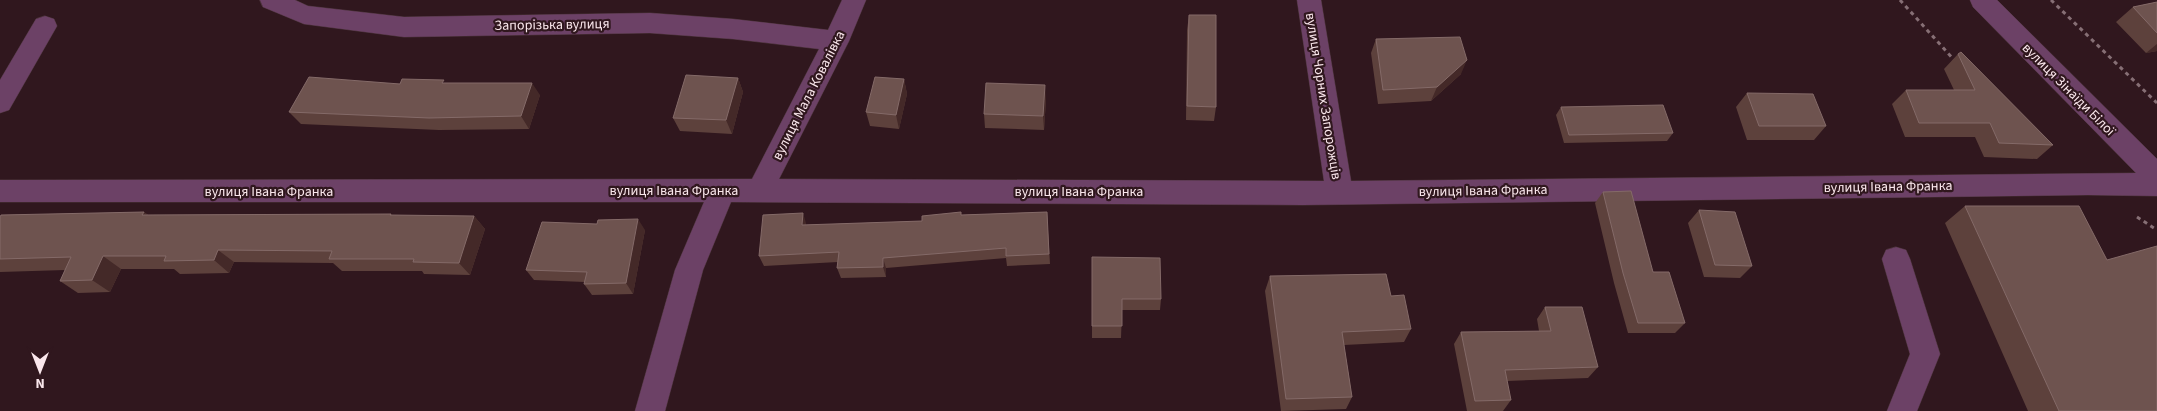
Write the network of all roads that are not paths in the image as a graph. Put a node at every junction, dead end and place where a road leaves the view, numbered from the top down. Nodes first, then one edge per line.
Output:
1 (272, 0) edge
2 (854, 0) edge
3 (1309, 0) edge
4 (1982, 0) edge
5 (44, 26) dead end
6 (836, 41) junction
7 (0, 103) edge
8 (2157, 177) edge
9 (2157, 185) edge
10 (722, 190) junction
11 (760, 190) junction
12 (0, 191) edge
13 (1338, 191) junction
14 (1896, 259) dead end
15 (650, 411) edge
16 (1902, 411) edge

1 - 6 street, Запорізька вулиця
2 - 6 street, вулиця Мала Ковалівка
3 - 13 street, вулиця Чорних Запорожців
4 - 8 street, вулиця Зінаїди Білої
5 - 7 street
6 - 11 street, вулиця Мала Ковалівка
9 - 13 street, вулиця Івана Франка
10 - 11 street, вулиця Івана Франка
10 - 12 street, вулиця Івана Франка
10 - 15 street
11 - 13 street, вулиця Івана Франка
14 - 16 street

